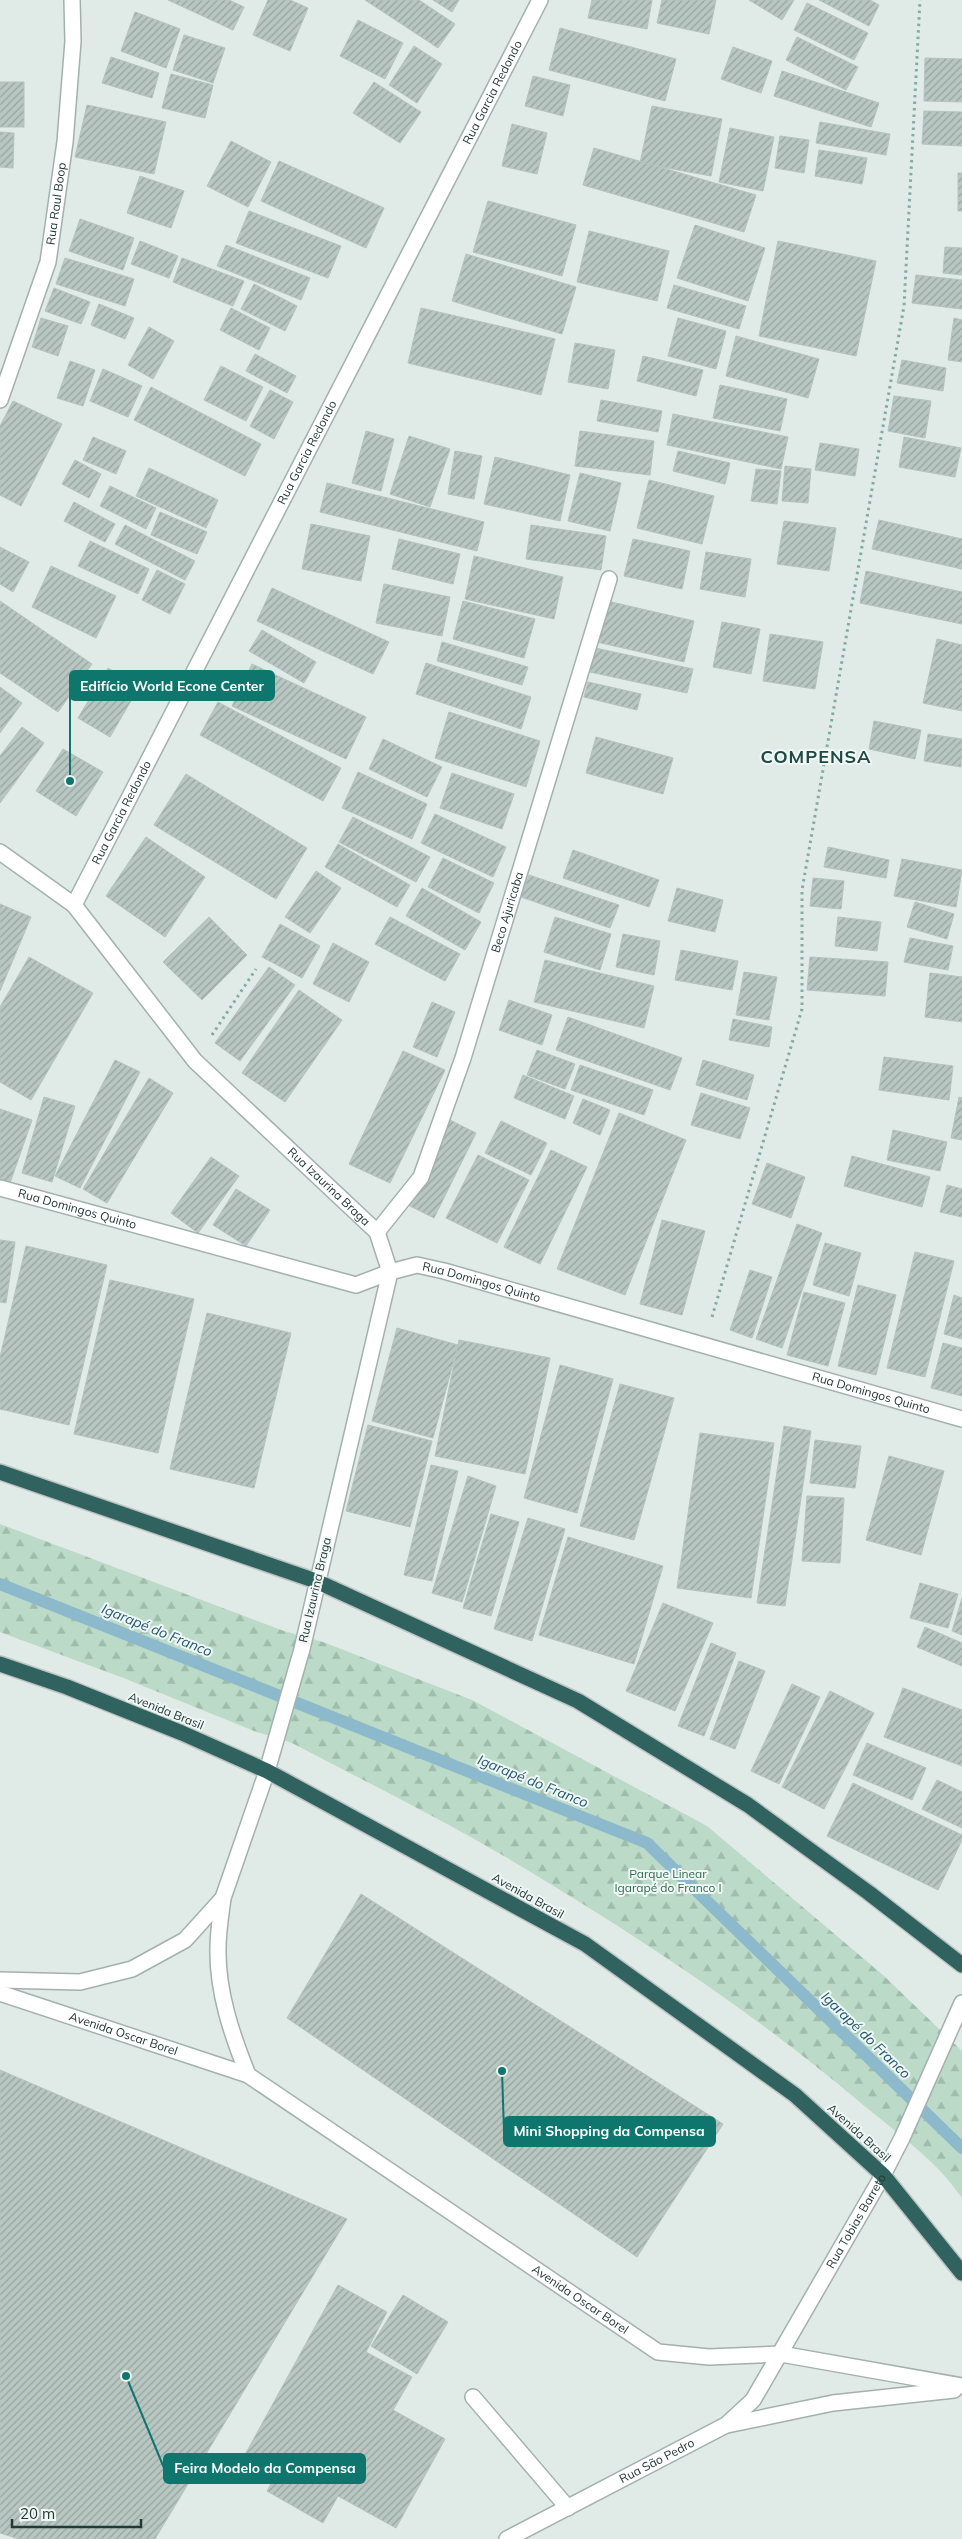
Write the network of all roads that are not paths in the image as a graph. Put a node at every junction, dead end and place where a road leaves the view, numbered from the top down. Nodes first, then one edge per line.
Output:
1 (72, 0) edge
2 (540, 0) edge
3 (0, 400) edge
4 (609, 579) dead end
5 (0, 852) edge
6 (74, 904) junction
7 (0, 1188) edge
8 (377, 1232) junction
9 (390, 1272) junction
10 (962, 1419) edge
11 (0, 1472) edge
12 (316, 1581) junction
13 (0, 1664) edge
14 (266, 1771) junction
15 (223, 1898) junction
16 (962, 1965) edge
17 (0, 1980) edge
18 (0, 1993) edge
19 (962, 2003) edge
20 (248, 2075) junction
21 (883, 2175) junction
22 (962, 2273) edge
23 (781, 2354) junction
24 (962, 2387) edge
25 (473, 2398) dead end
26 (726, 2425) junction
27 (568, 2508) junction
28 (507, 2539) edge

1 - 3 street, Rua Raul Boop
2 - 6 street, Rua Garcia Redondo
4 - 8 street, Beco Ajuricaba
5 - 6 street, Rua Izaurina Braga
6 - 8 street, Rua Izaurina Braga
7 - 9 street, Rua Domingos Quinto
8 - 9 street, Rua Izaurina Braga
9 - 10 street, Rua Domingos Quinto
9 - 12 street, Rua Izaurina Braga
11 - 12 highway
12 - 14 street, Rua Izaurina Braga
12 - 16 highway
13 - 14 highway, Avenida Brasil
14 - 15 street
14 - 21 highway, Avenida Brasil
15 - 17 street
15 - 20 street
18 - 20 street, Avenida Oscar Borel
19 - 21 street, Rua Tobias Barreto
20 - 23 street, Avenida Oscar Borel
21 - 22 highway, Avenida Brasil
21 - 23 street, Rua Tobias Barreto
23 - 24 street, Avenida Oscar Borel
23 - 26 street, Rua São Pedro
24 - 26 street
25 - 27 street
26 - 27 street, Rua São Pedro
27 - 28 street, Rua São Pedro

